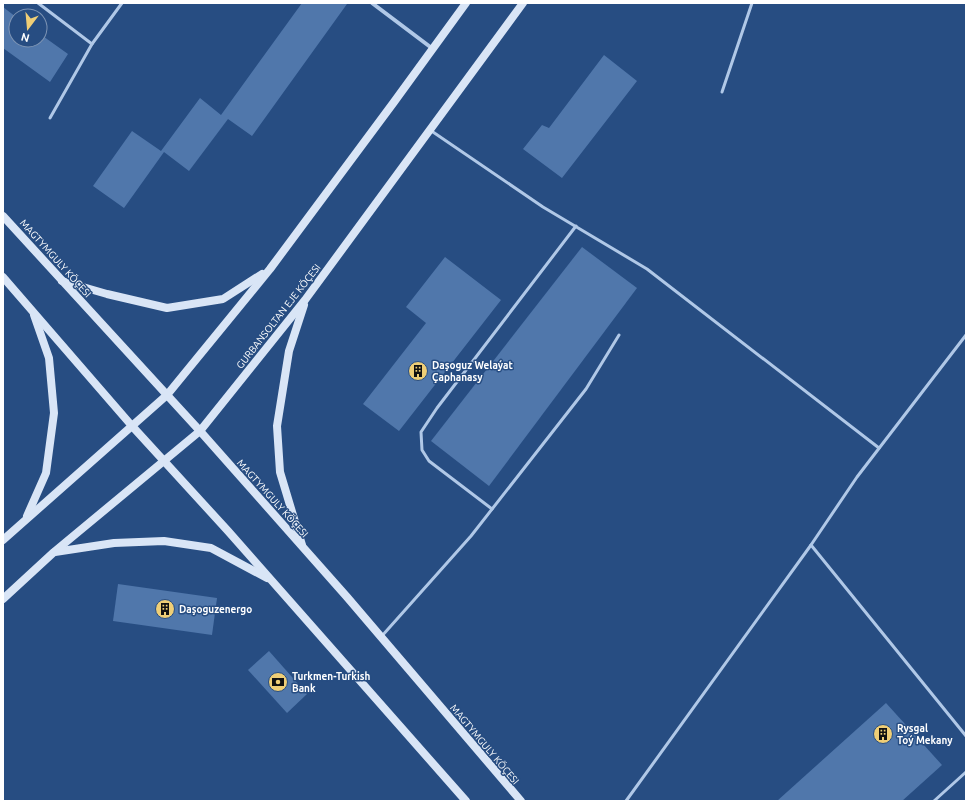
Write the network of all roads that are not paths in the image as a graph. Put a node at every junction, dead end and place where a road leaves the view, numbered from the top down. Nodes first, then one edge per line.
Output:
1 (39, 3) edge
2 (122, 3) edge
3 (372, 3) edge
4 (466, 3) edge
5 (523, 3) edge
6 (752, 3) edge
7 (92, 44) junction
8 (433, 49) junction
9 (722, 92) dead end
10 (50, 118) dead end
11 (430, 130) junction
12 (3, 216) edge
13 (576, 226) junction
14 (270, 269) junction
15 (3, 277) edge
16 (62, 280) junction
17 (305, 300) junction
18 (32, 311) junction
19 (619, 335) dead end
20 (966, 336) edge
21 (167, 395) junction
22 (132, 426) junction
23 (200, 431) junction
24 (879, 448) junction
25 (164, 461) junction
26 (492, 509) junction
27 (25, 520) junction
28 (3, 540) edge
29 (811, 545) junction
30 (303, 547) junction
31 (54, 552) junction
32 (272, 580) junction
33 (3, 599) edge
34 (381, 637) junction
35 (966, 736) edge
36 (966, 772) edge
37 (466, 801) edge
38 (521, 801) edge
39 (626, 801) edge
40 (934, 801) edge

1 - 7 lane
2 - 7 lane
3 - 8 street
4 - 8 main road
5 - 11 main road, GURBANSOLTAN EJE KÖÇESI
6 - 9 lane
7 - 10 lane
8 - 14 main road
11 - 13 lane
11 - 17 main road, GURBANSOLTAN EJE KÖÇESI
12 - 16 main road, MAGTYMGULY KÖÇESI
13 - 24 lane
13 - 26 lane
14 - 16 main road
14 - 21 main road
15 - 18 main road
16 - 21 main road, MAGTYMGULY KÖÇESI
17 - 23 main road, GURBANSOLTAN EJE KÖÇESI
17 - 30 main road
18 - 22 main road
18 - 27 main road
19 - 26 lane
20 - 24 lane
21 - 22 main road
21 - 23 main road, MAGTYMGULY KÖÇESI
22 - 25 main road
22 - 27 main road
23 - 25 main road, GURBANSOLTAN EJE KÖÇESI
23 - 30 main road, MAGTYMGULY KÖÇESI
24 - 29 lane
25 - 31 main road, GURBANSOLTAN EJE KÖÇESI
25 - 32 main road
26 - 34 lane
27 - 28 main road
29 - 35 lane
29 - 39 lane
30 - 34 main road, MAGTYMGULY KÖÇESI
31 - 32 main road
31 - 33 main road, GURBANSOLTAN EJE KÖÇESI
32 - 37 main road
34 - 38 main road, MAGTYMGULY KÖÇESI
36 - 40 lane

